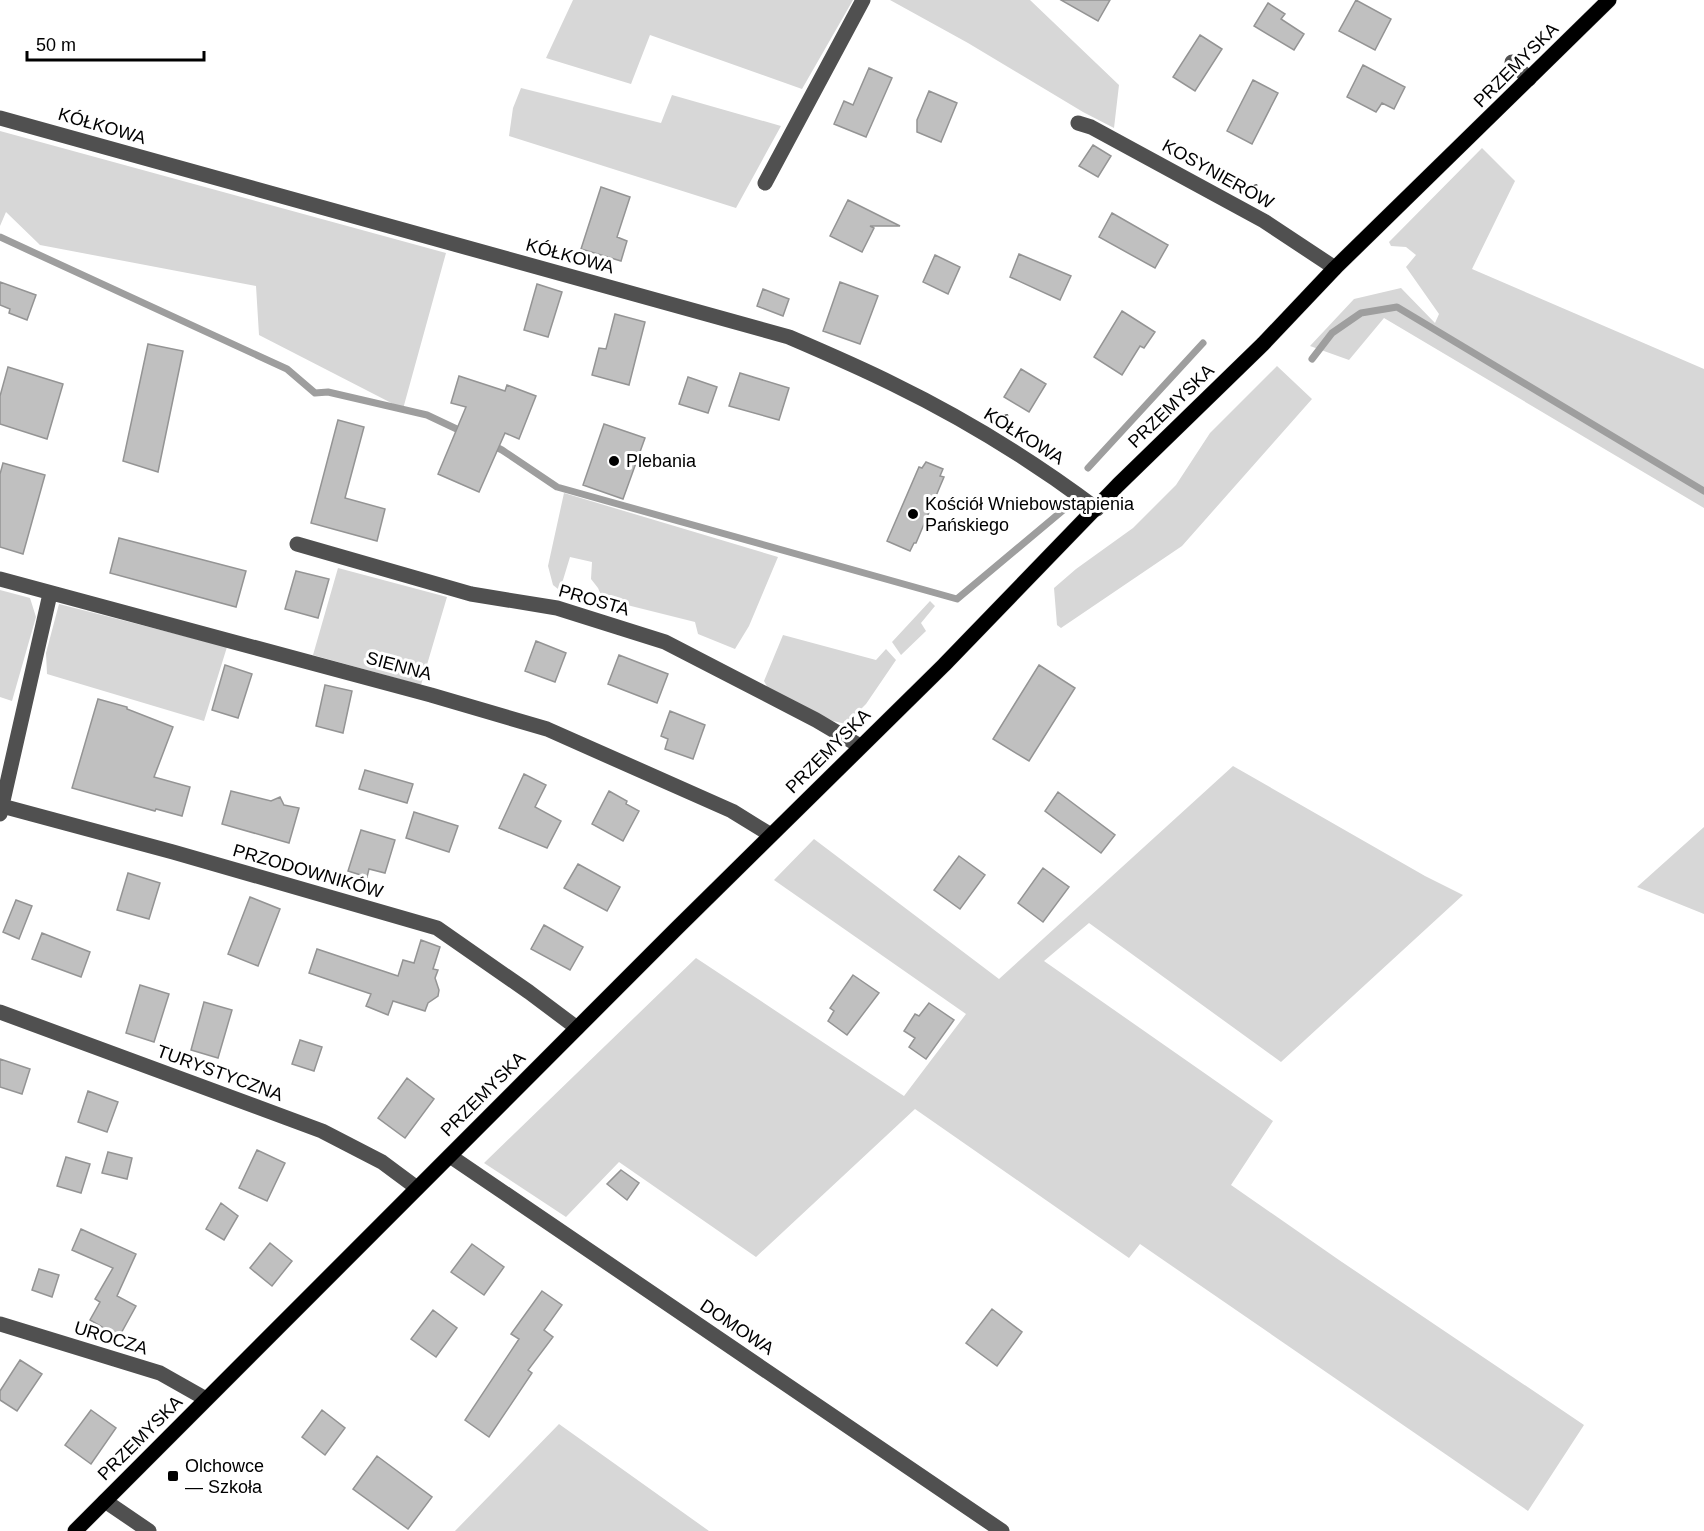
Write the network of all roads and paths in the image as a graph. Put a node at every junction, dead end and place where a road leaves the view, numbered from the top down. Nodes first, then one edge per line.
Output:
1 (863, 0) edge
2 (1609, 0) edge
3 (1512, 62) dead end
4 (1529, 79) junction
5 (0, 118) edge
6 (1078, 123) dead end
7 (765, 183) dead end
8 (1335, 267) junction
9 (1097, 509) junction
10 (297, 544) dead end
11 (0, 579) edge
12 (50, 594) junction
13 (860, 746) junction
14 (4, 780) edge
15 (1, 810) edge
16 (771, 835) junction
17 (0, 1012) edge
18 (577, 1028) junction
19 (450, 1156) junction
20 (417, 1188) junction
21 (0, 1324) edge
22 (206, 1399) junction
23 (105, 1501) junction
24 (75, 1531) edge
25 (148, 1531) edge
26 (1002, 1531) edge

1 - 7 street
2 - 4 main road, PRZEMYSKA
3 - 4 street
4 - 8 main road, PRZEMYSKA
5 - 9 street, KÓŁKOWA
6 - 8 street, KOSYNIERÓW
8 - 9 main road, PRZEMYSKA
9 - 13 main road, PRZEMYSKA
10 - 13 street, PROSTA
11 - 12 street, SIENNA
12 - 14 street
12 - 16 street, SIENNA
13 - 16 main road, PRZEMYSKA
14 - 15 street
15 - 18 street, PRZODOWNIKÓW
16 - 18 main road, PRZEMYSKA
17 - 20 street, TURYSTYCZNA
18 - 19 main road, PRZEMYSKA
19 - 20 main road, PRZEMYSKA
19 - 26 street, DOMOWA
20 - 22 main road, PRZEMYSKA
21 - 22 street, UROCZA
22 - 23 main road, PRZEMYSKA
23 - 24 main road, PRZEMYSKA
23 - 25 street

